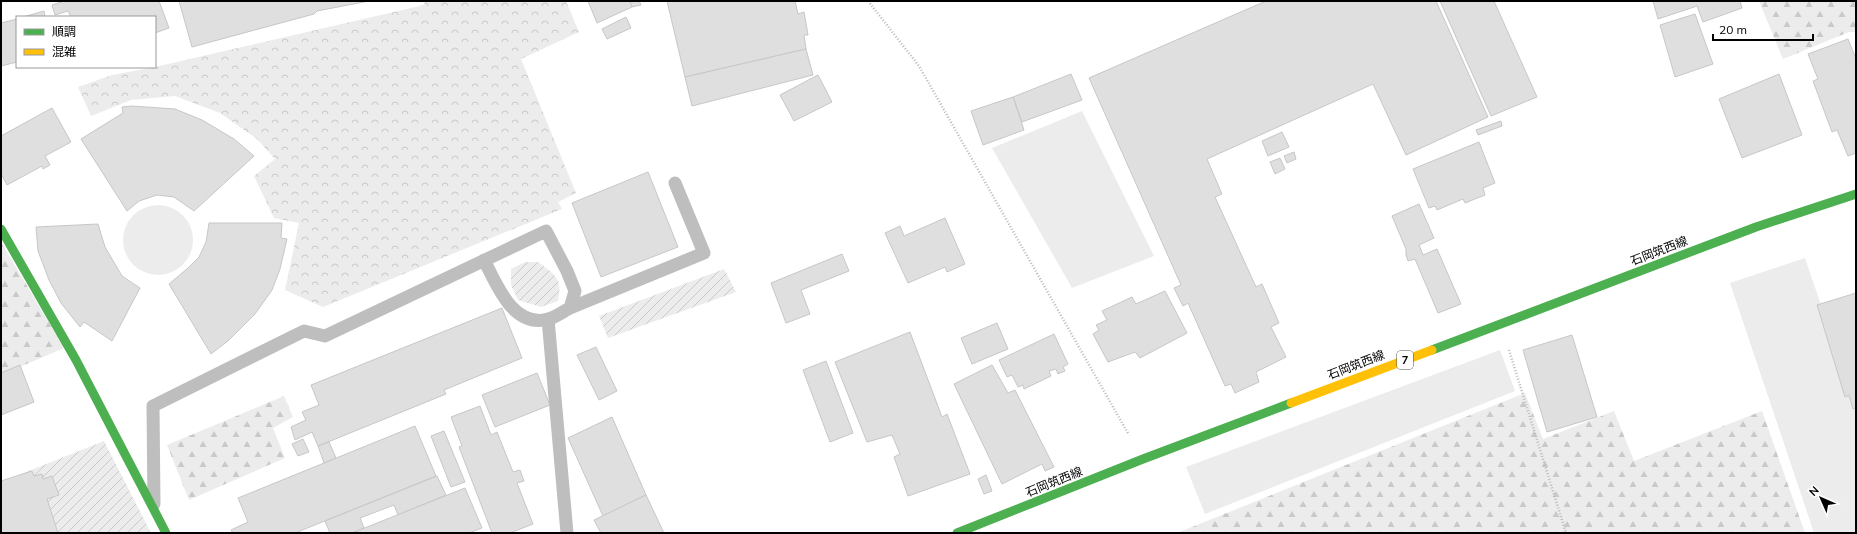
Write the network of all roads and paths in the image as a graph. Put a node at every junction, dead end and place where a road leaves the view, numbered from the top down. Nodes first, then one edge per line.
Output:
1 (4, 1) edge
2 (868, 1) edge
3 (1, 2) edge
4 (675, 183) dead end
5 (1856, 194) edge
6 (1, 229) edge
7 (484, 260) junction
8 (570, 308) junction
9 (548, 319) junction
10 (1501, 323) junction
11 (1143, 460) junction
12 (154, 510) junction
13 (166, 533) edge
14 (567, 533) edge
15 (957, 533) edge
16 (1566, 533) edge

1 - 3 path
2 - 11 path
4 - 8 lane
5 - 10 main road, 石岡筑西線 / 7
6 - 12 main road
7 - 8 lane
7 - 9 lane
7 - 12 lane
8 - 9 lane
9 - 14 lane
10 - 11 main road, 石岡筑西線 / 7
10 - 16 path
11 - 15 main road, 石岡筑西線 / 7
12 - 13 main road

